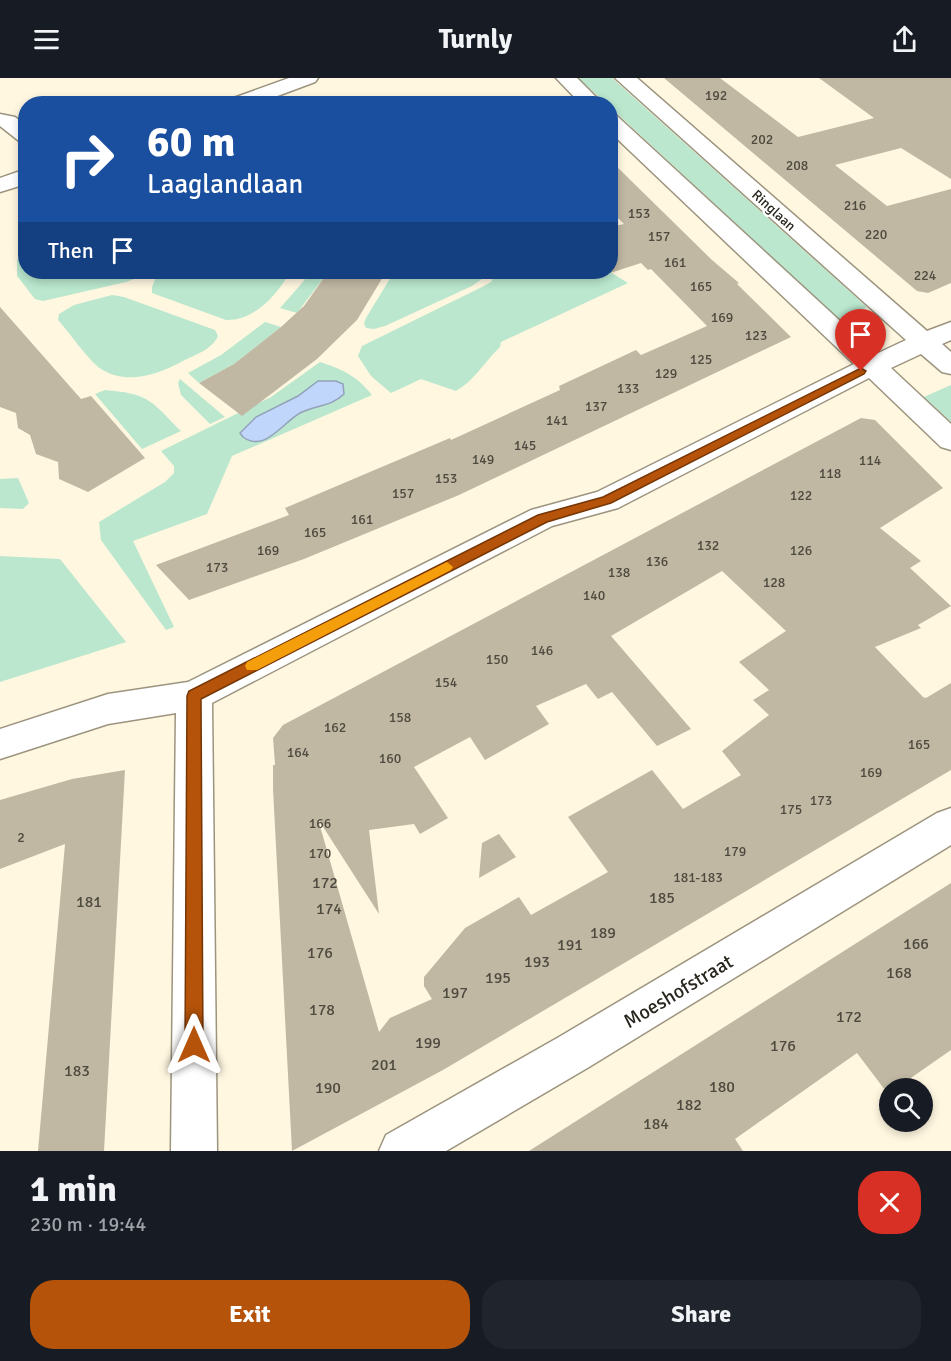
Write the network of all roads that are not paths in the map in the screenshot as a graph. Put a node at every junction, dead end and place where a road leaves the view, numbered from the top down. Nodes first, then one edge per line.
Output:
1 (308, 78) edge
2 (566, 78) edge
3 (625, 78) edge
4 (257, 96) edge
5 (585, 96) edge
6 (0, 120) edge
7 (618, 128) edge
8 (18, 130) edge
9 (18, 179) edge
10 (0, 185) edge
11 (951, 330) edge
12 (923, 342) junction
13 (872, 366) junction
14 (951, 366) edge
15 (951, 440) edge
16 (194, 696) junction
17 (0, 744) edge
18 (951, 825) edge
19 (194, 1151) edge
20 (402, 1151) edge

1 - 4 street
2 - 5 street
3 - 12 street, Ringlaan
6 - 8 street
7 - 13 street
9 - 10 street
11 - 12 street
12 - 13 street
12 - 14 street, Ringlaan
13 - 15 street
13 - 16 street
16 - 17 street
16 - 19 street
18 - 20 street, Moeshofstraat

